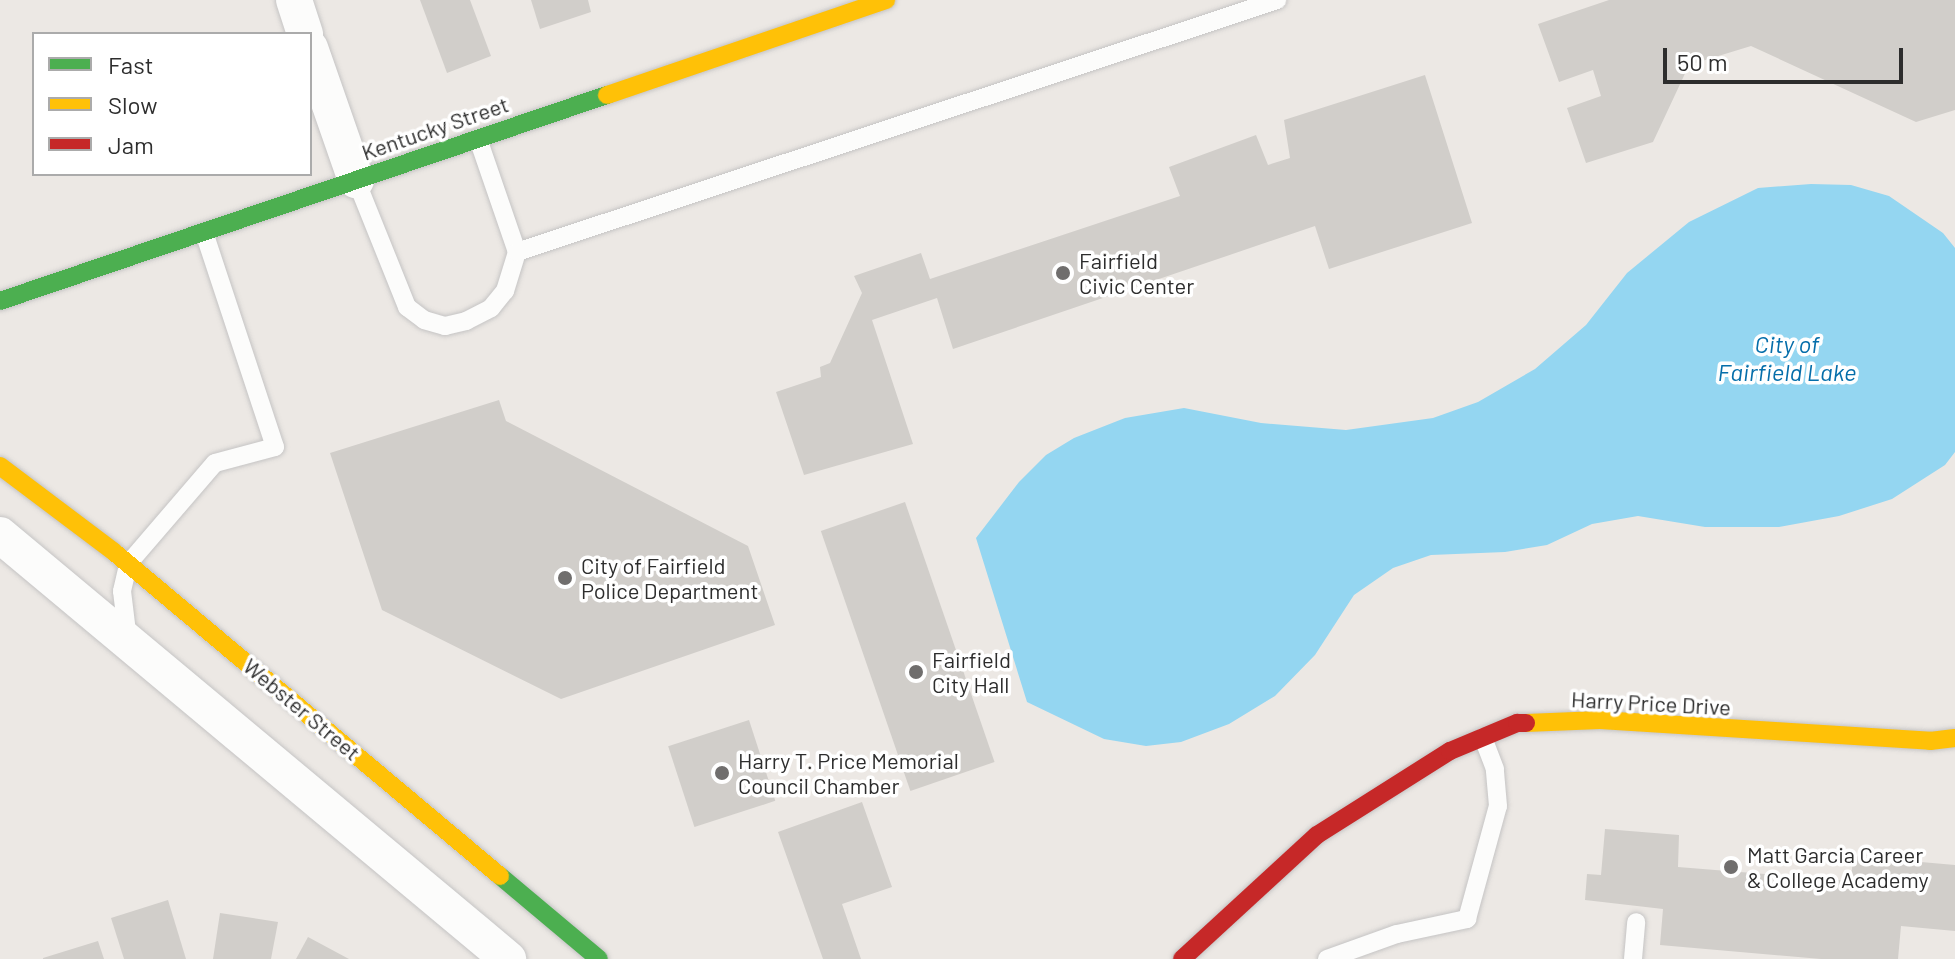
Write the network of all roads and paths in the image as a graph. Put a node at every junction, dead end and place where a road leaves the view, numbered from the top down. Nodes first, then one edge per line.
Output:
1 (294, 0) edge
2 (1277, 0) edge
3 (882, 1) edge
4 (304, 32) edge
5 (312, 54) edge
6 (478, 139) junction
7 (356, 180) junction
8 (204, 232) junction
9 (517, 252) junction
10 (12, 297) edge
11 (0, 325) edge
12 (0, 466) edge
13 (0, 535) edge
14 (128, 564) junction
15 (129, 643) junction
16 (1483, 737) junction
17 (1955, 738) edge
18 (1636, 922) dead end
19 (508, 959) edge
20 (599, 959) edge
21 (1182, 959) edge
22 (1327, 959) edge
23 (1633, 959) edge

1 - 4 street
2 - 9 lane
3 - 6 street, Kentucky Street
5 - 7 street
6 - 7 street, Kentucky Street
6 - 9 lane
7 - 8 street, Kentucky Street
7 - 9 lane
8 - 10 street, Kentucky Street
8 - 14 lane
10 - 11 street
12 - 14 street, Webster Street
13 - 15 street
14 - 15 lane
14 - 20 street, Webster Street
15 - 19 street
16 - 17 street, Harry Price Drive
16 - 21 street, Harry Price Drive
16 - 22 lane
18 - 23 lane

